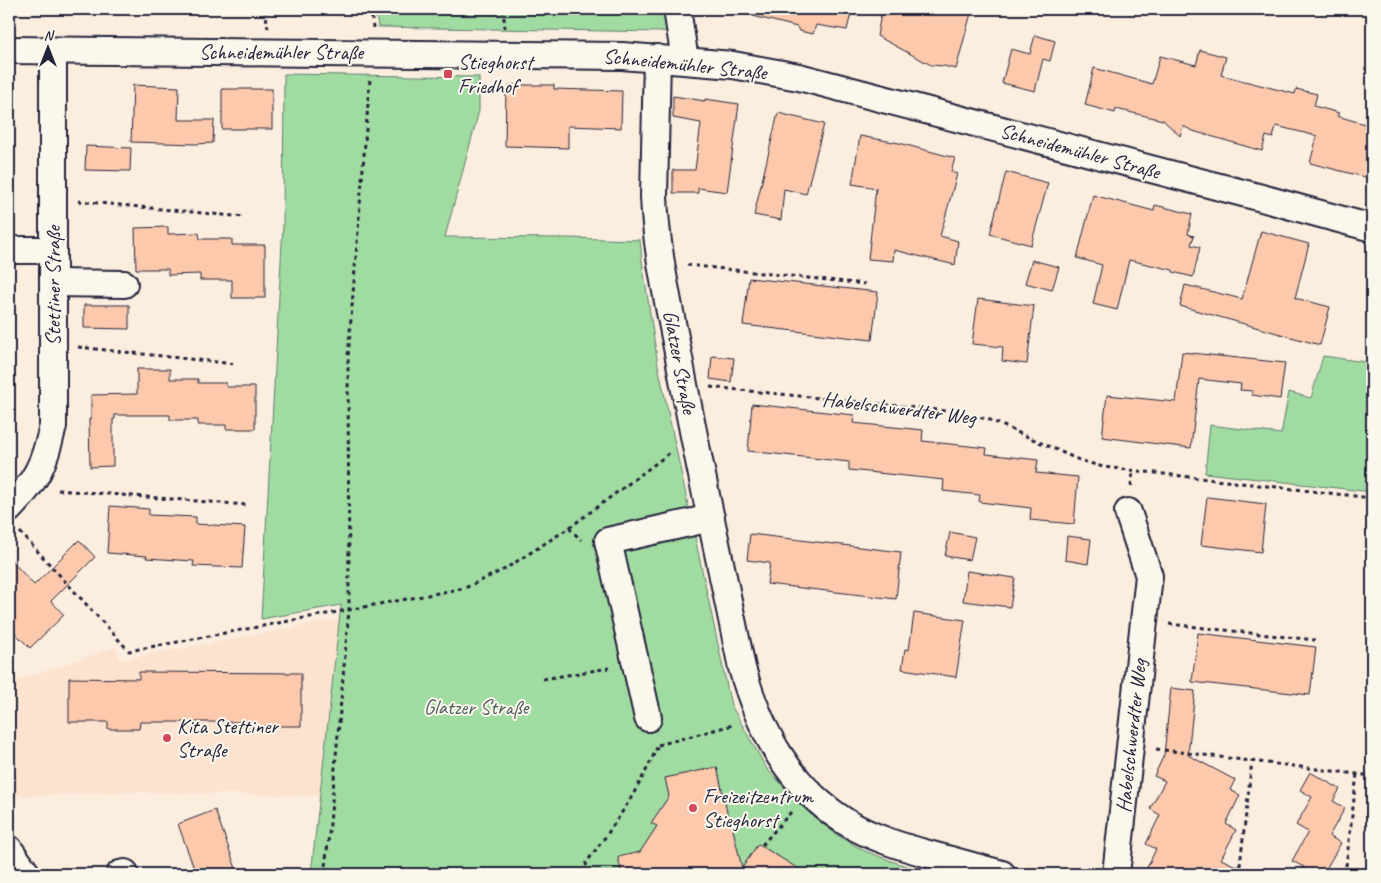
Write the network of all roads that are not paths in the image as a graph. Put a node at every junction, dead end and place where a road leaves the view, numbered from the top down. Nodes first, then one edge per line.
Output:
1 (677, 9) edge
2 (9, 50) edge
3 (52, 51) junction
4 (657, 58) junction
5 (685, 60) junction
6 (1372, 228) edge
7 (9, 250) edge
8 (52, 250) junction
9 (52, 283) junction
10 (124, 284) dead end
11 (1128, 512) dead end
12 (12, 518) edge
13 (711, 518) junction
14 (648, 718) road end
15 (9, 849) edge
16 (27, 874) edge
17 (1002, 874) edge
18 (1116, 874) edge

1 - 5 street
2 - 3 street, Schneidemühler Straße
3 - 4 street, Schneidemühler Straße
3 - 8 street, Stettiner Straße
4 - 5 street, Schneidemühler Straße
4 - 13 street, Glatzer Straße
5 - 6 street, Schneidemühler Straße
7 - 8 street
8 - 9 street, Stettiner Straße
9 - 10 street
9 - 12 street, Stettiner Straße
11 - 18 street, Habelschwerdter Weg
13 - 14 street
13 - 17 street, Glatzer Straße
15 - 16 street

